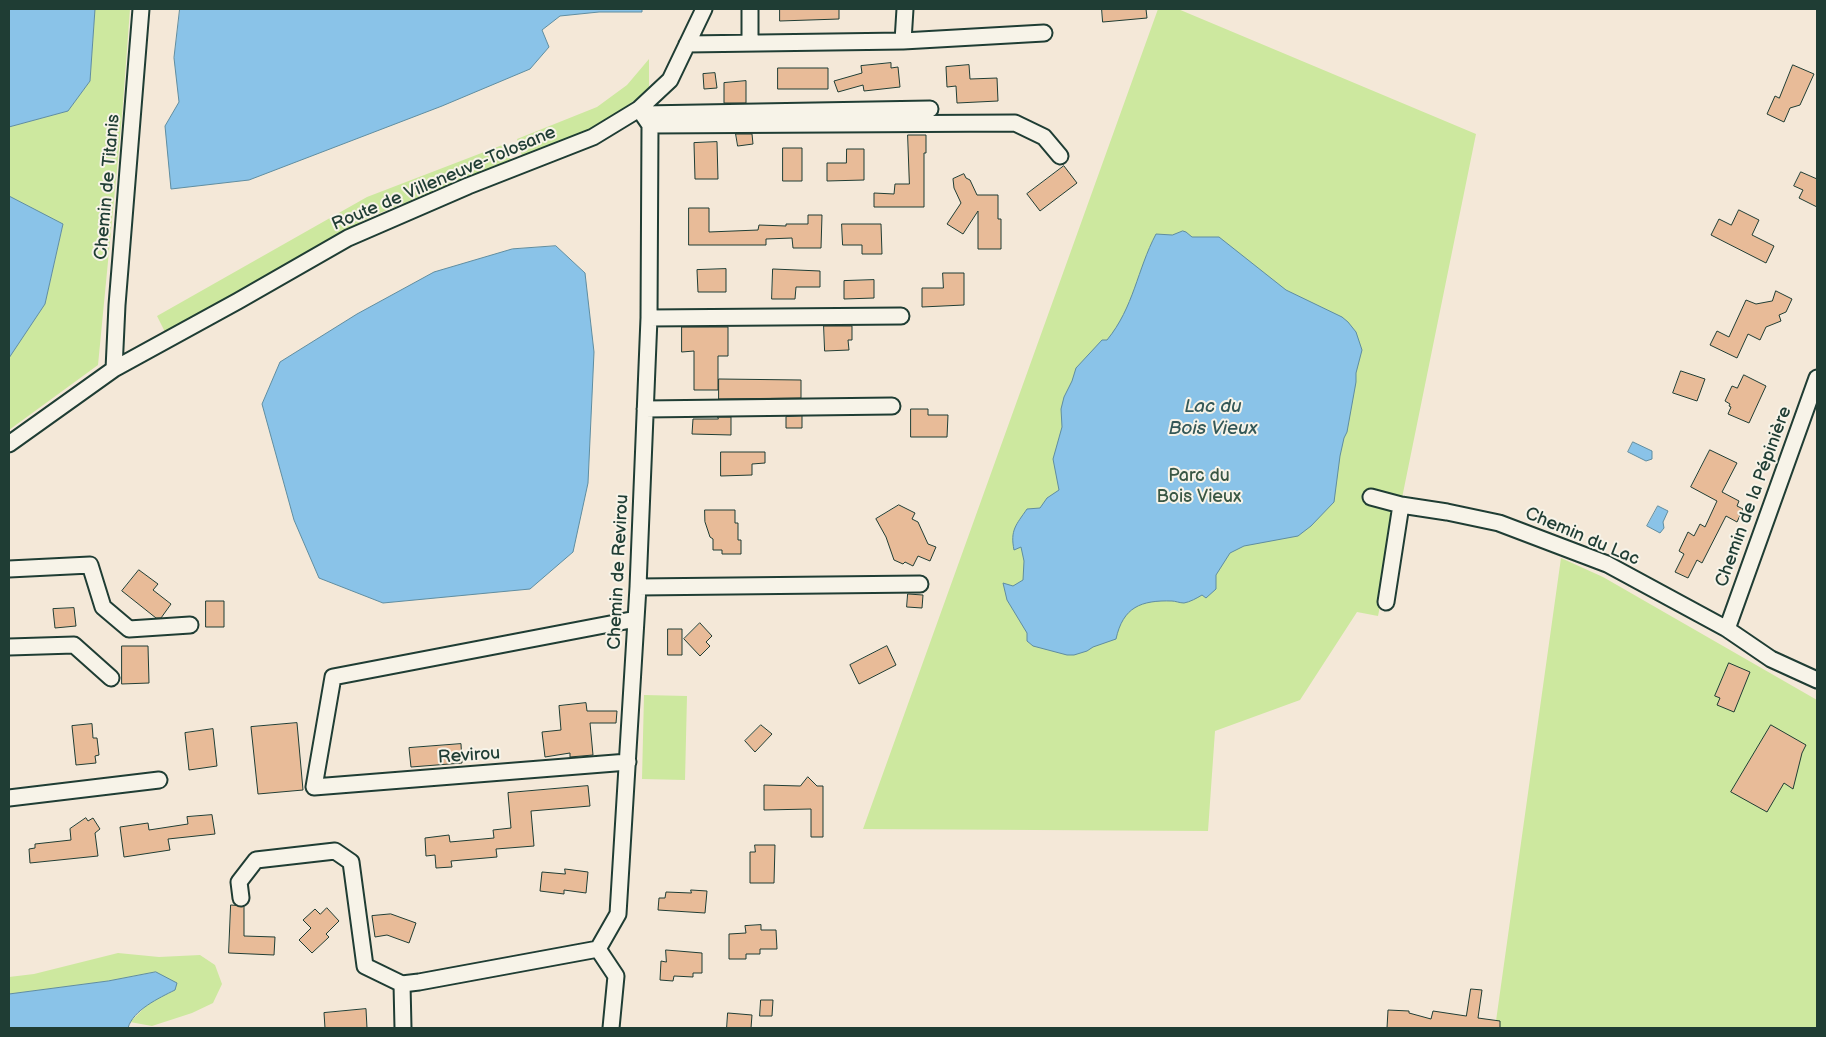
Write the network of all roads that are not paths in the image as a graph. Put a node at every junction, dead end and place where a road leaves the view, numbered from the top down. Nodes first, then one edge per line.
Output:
1 (141, 9) edge
2 (704, 9) edge
3 (750, 9) edge
4 (905, 9) edge
5 (1044, 33) dead end
6 (903, 41) junction
7 (750, 43) junction
8 (688, 44) junction
9 (930, 109) dead end
10 (644, 116) junction
11 (1060, 156) dead end
12 (901, 316) dead end
13 (650, 318) junction
14 (114, 369) junction
15 (1817, 378) edge
16 (892, 406) dead end
17 (645, 409) junction
18 (9, 444) edge
19 (1370, 497) dead end
20 (1401, 505) junction
21 (9, 569) edge
22 (920, 584) dead end
23 (638, 587) junction
24 (1386, 602) dead end
25 (636, 619) junction
26 (190, 625) dead end
27 (1727, 629) junction
28 (9, 647) edge
29 (111, 678) dead end
30 (1817, 680) edge
31 (628, 762) junction
32 (159, 780) dead end
33 (9, 798) edge
34 (242, 898) dead end
35 (598, 950) junction
36 (402, 984) junction
37 (403, 1028) edge
38 (611, 1028) edge

1 - 14 street, Chemin de Titanis
2 - 8 street, Route de Villeneuve-Tolosane
3 - 7 street
4 - 6 street
5 - 6 street
6 - 7 street
7 - 8 street
8 - 10 street, Route de Villeneuve-Tolosane
9 - 10 street
10 - 11 street
10 - 13 street, Chemin de Revirou
10 - 14 street, Route de Villeneuve-Tolosane
12 - 13 street
13 - 17 street, Chemin de Revirou
14 - 18 street, Route de Villeneuve-Tolosane
15 - 27 street, Chemin de la Pépinière
16 - 17 street
17 - 23 street, Chemin de Revirou
19 - 20 street, Chemin du Lac
20 - 24 street
20 - 27 street, Chemin du Lac
21 - 26 street
22 - 23 street
23 - 25 street, Chemin de Revirou
25 - 31 street, Chemin de Revirou
25 - 31 street, Revirou
27 - 30 street, Chemin du Lac
28 - 29 street
31 - 35 street, Chemin de Revirou
32 - 33 street
34 - 36 street
35 - 36 street
35 - 38 street
36 - 37 street

